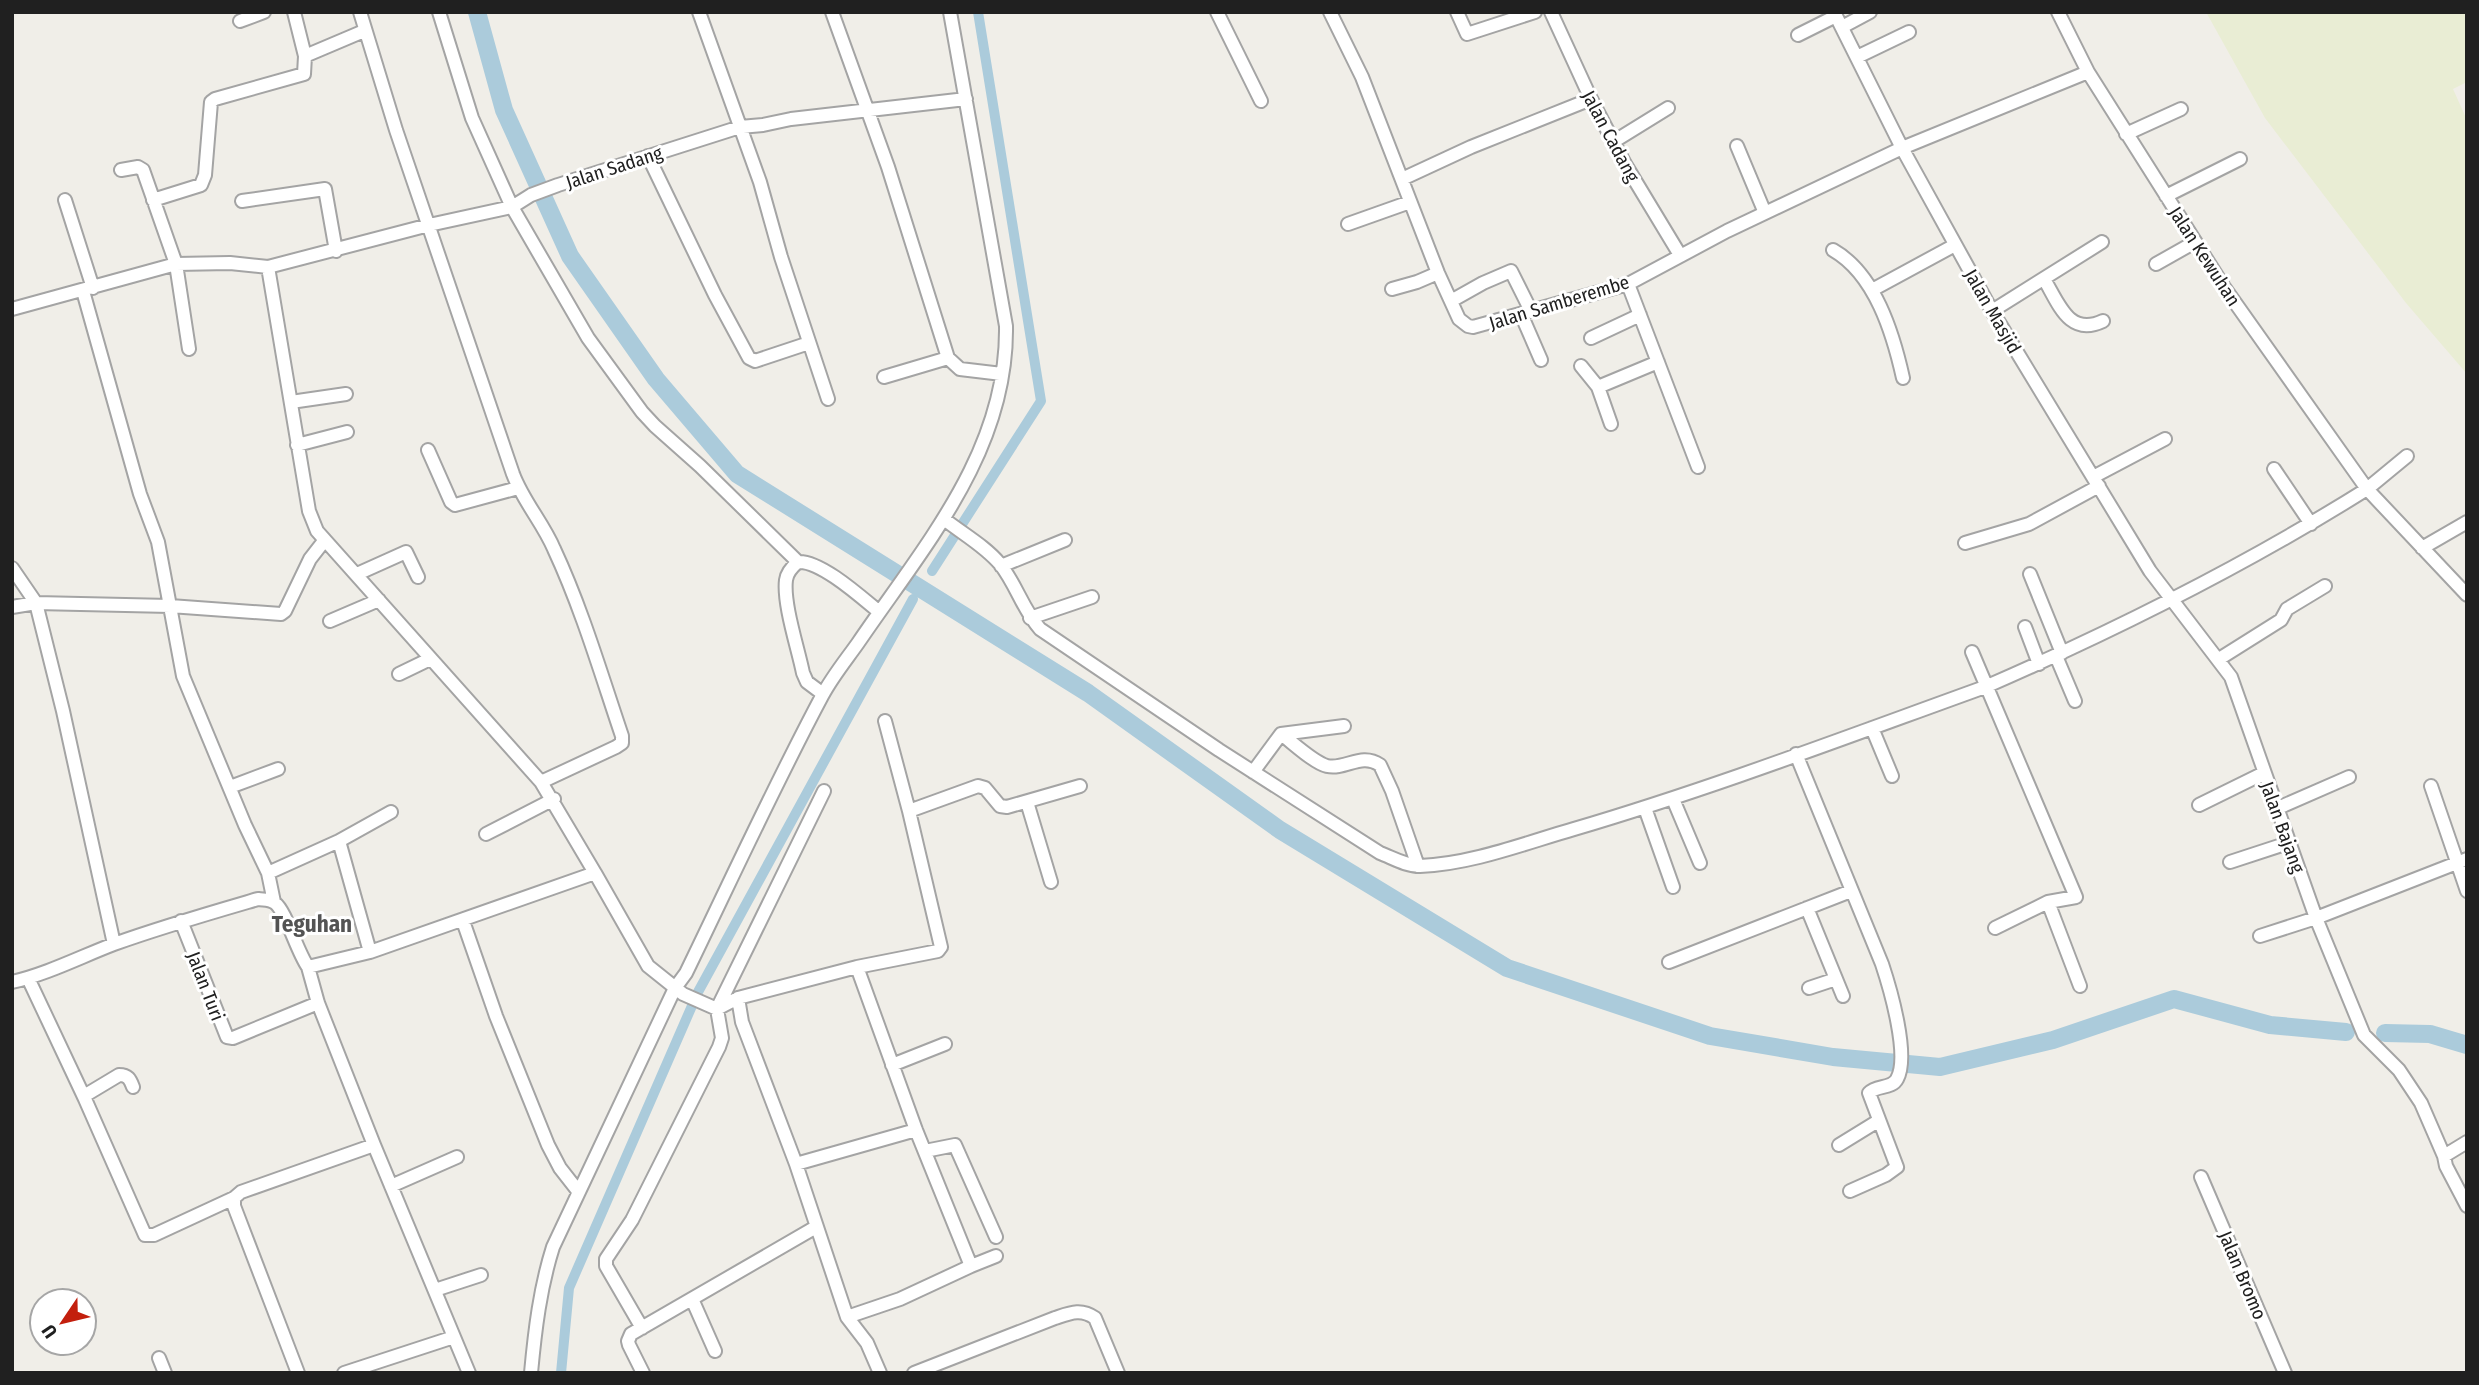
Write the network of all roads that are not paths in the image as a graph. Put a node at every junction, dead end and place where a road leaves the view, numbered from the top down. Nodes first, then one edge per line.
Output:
1 (264, 12) edge
2 (294, 12) edge
3 (360, 12) edge
4 (439, 12) edge
5 (699, 12) edge
6 (832, 12) edge
7 (950, 12) edge
8 (1217, 12) edge
9 (1330, 12) edge
10 (1457, 12) edge
11 (1535, 12) edge
12 (1551, 12) edge
13 (1870, 12) edge
14 (2058, 12) edge
15 (1838, 18) edge
16 (240, 21) dead end
17 (365, 32) junction
18 (1909, 32) dead end
19 (1798, 35) dead end
20 (305, 55) junction
21 (1857, 57) junction
22 (2088, 72) junction
23 (967, 99) junction
24 (1591, 99) junction
25 (1261, 102) dead end
26 (1668, 108) dead end
27 (2181, 109) dead end
28 (868, 111) junction
29 (740, 127) junction
30 (2126, 134) junction
31 (1613, 142) junction
32 (1737, 146) dead end
33 (1902, 148) junction
34 (648, 156) junction
35 (2240, 159) dead end
36 (121, 170) dead end
37 (1402, 179) junction
38 (2166, 196) junction
39 (65, 200) dead end
40 (153, 200) junction
41 (242, 201) dead end
42 (1410, 201) junction
43 (512, 207) junction
44 (1765, 213) junction
45 (1348, 224) dead end
46 (429, 225) junction
47 (2102, 242) dead end
48 (2195, 242) junction
49 (1955, 245) junction
50 (1833, 250) dead end
51 (336, 251) junction
52 (1680, 255) junction
53 (176, 264) junction
54 (2156, 264) dead end
55 (268, 267) junction
56 (1438, 273) junction
57 (2044, 279) junction
58 (1628, 284) junction
59 (88, 289) junction
60 (1392, 289) dead end
61 (1872, 290) junction
62 (1451, 301) junction
63 (12, 309) edge
64 (1992, 311) junction
65 (1526, 312) junction
66 (1640, 315) junction
67 (2104, 321) dead end
68 (1591, 338) dead end
69 (809, 343) junction
70 (189, 349) dead end
71 (948, 358) junction
72 (1541, 360) dead end
73 (1658, 362) junction
74 (1581, 366) dead end
75 (1002, 374) junction
76 (884, 377) dead end
77 (1903, 378) dead end
78 (1598, 387) junction
79 (346, 394) dead end
80 (828, 399) dead end
81 (292, 401) junction
82 (1611, 424) dead end
83 (346, 432) dead end
84 (2165, 439) dead end
85 (297, 445) junction
86 (428, 450) dead end
87 (2407, 456) dead end
88 (1698, 467) dead end
89 (2274, 468) dead end
90 (2096, 482) junction
91 (518, 488) junction
92 (2367, 489) junction
93 (948, 522) junction
94 (2467, 522) edge
95 (2311, 524) junction
96 (1065, 540) dead end
97 (324, 541) junction
98 (1965, 544) dead end
99 (2422, 548) junction
100 (798, 562) junction
101 (1001, 566) junction
102 (12, 568) edge
103 (357, 574) junction
104 (2030, 575) dead end
105 (418, 577) dead end
106 (2325, 586) dead end
107 (2467, 595) edge
108 (1092, 597) dead end
109 (2171, 599) junction
110 (379, 600) junction
111 (36, 603) junction
112 (170, 606) junction
113 (12, 607) edge
114 (878, 611) junction
115 (1030, 618) junction
116 (330, 621) dead end
117 (2025, 627) dead end
118 (1972, 652) dead end
119 (2059, 654) junction
120 (430, 659) junction
121 (2219, 659) junction
122 (2039, 664) junction
123 (398, 674) dead end
124 (1985, 687) junction
125 (816, 689) junction
126 (2075, 701) dead end
127 (885, 721) dead end
128 (1344, 726) dead end
129 (1872, 727) junction
130 (1281, 734) junction
131 (1796, 754) junction
132 (278, 769) dead end
133 (1253, 772) junction
134 (2264, 773) junction
135 (1892, 776) dead end
136 (2349, 778) dead end
137 (541, 782) junction
138 (1080, 786) dead end
139 (2431, 786) dead end
140 (230, 787) junction
141 (824, 791) dead end
142 (554, 799) junction
143 (1673, 799) junction
144 (1027, 802) junction
145 (2199, 805) dead end
146 (1645, 808) junction
147 (2278, 808) junction
148 (909, 811) junction
149 (391, 812) dead end
150 (486, 834) dead end
151 (339, 841) junction
152 (2288, 843) junction
153 (2462, 861) edge
154 (2230, 862) dead end
155 (1700, 863) dead end
156 (1418, 866) junction
157 (268, 873) junction
158 (595, 873) junction
159 (1051, 881) dead end
160 (1673, 887) dead end
161 (1851, 891) junction
162 (2467, 891) edge
163 (274, 902) junction
164 (2048, 902) junction
165 (1807, 908) junction
166 (2316, 918) junction
167 (181, 921) junction
168 (463, 922) junction
169 (1995, 928) dead end
170 (2260, 936) dead end
171 (114, 944) junction
172 (370, 953) junction
173 (1669, 962) dead end
174 (308, 967) junction
175 (857, 967) junction
176 (28, 978) junction
177 (1836, 979) junction
178 (12, 982) edge
179 (2080, 986) dead end
180 (1809, 988) dead end
181 (679, 991) junction
182 (1843, 996) dead end
183 (738, 998) junction
184 (318, 1003) junction
185 (717, 1009) junction
186 (742, 1022) junction
187 (944, 1044) dead end
188 (892, 1065) junction
189 (132, 1087) dead end
190 (84, 1096) junction
191 (1878, 1121) junction
192 (916, 1130) junction
193 (2467, 1142) edge
194 (374, 1145) junction
195 (1839, 1145) dead end
196 (925, 1151) junction
197 (2444, 1156) junction
198 (457, 1157) dead end
199 (796, 1164) junction
200 (2201, 1177) dead end
201 (391, 1186) junction
202 (578, 1191) junction
203 (1850, 1191) dead end
204 (234, 1198) junction
205 (2467, 1206) edge
206 (816, 1227) junction
207 (996, 1237) dead end
208 (996, 1256) dead end
209 (971, 1266) junction
210 (481, 1275) dead end
211 (435, 1290) junction
212 (692, 1299) junction
213 (848, 1317) junction
214 (642, 1328) junction
215 (454, 1337) junction
216 (715, 1351) dead end
217 (159, 1358) dead end
218 (165, 1373) edge
219 (299, 1373) edge
220 (344, 1373) edge
221 (469, 1373) edge
222 (531, 1373) edge
223 (643, 1373) edge
224 (880, 1373) edge
225 (914, 1373) edge
226 (1118, 1373) edge
227 (2285, 1373) edge

1 - 16 street
2 - 20 street
3 - 17 street
4 - 43 street
5 - 29 street
6 - 28 street
7 - 23 street
8 - 25 street
9 - 37 street, Jalan Samberembe
10 - 11 street
12 - 24 street, Jalan Cadang
13 - 15 street
14 - 22 street, Jalan Kewuhan
15 - 19 street
15 - 21 street, Jalan Masjid
17 - 20 street
17 - 46 street
18 - 21 street
20 - 40 street
21 - 33 street, Jalan Masjid
22 - 30 street, Jalan Kewuhan
22 - 33 street, Jalan Samberembe
23 - 28 street, Jalan Sadang
23 - 75 street
24 - 31 street, Jalan Cadang
24 - 37 street
26 - 31 street
27 - 30 street
28 - 29 street, Jalan Sadang
28 - 71 street
29 - 34 street, Jalan Sadang
29 - 69 street
30 - 38 street, Jalan Kewuhan
31 - 52 street, Jalan Cadang
32 - 44 street
33 - 44 street, Jalan Samberembe
33 - 49 street, Jalan Masjid
34 - 43 street, Jalan Sadang
34 - 69 street
35 - 38 street
36 - 40 street
37 - 42 street, Jalan Samberembe
38 - 48 street, Jalan Kewuhan
39 - 59 street
40 - 53 street
41 - 51 street
42 - 45 street
42 - 56 street, Jalan Samberembe
43 - 46 street, Jalan Sadang
43 - 100 street
44 - 52 street, Jalan Samberembe
46 - 51 street, Jalan Sadang
46 - 91 street
47 - 57 street
48 - 54 street
48 - 92 street, Jalan Kewuhan
49 - 61 street
49 - 64 street, Jalan Masjid
50 - 61 street
51 - 55 street, Jalan Sadang
52 - 58 street, Jalan Samberembe
53 - 55 street, Jalan Sadang
53 - 59 street, Jalan Sadang
53 - 70 street
55 - 81 street
56 - 60 street
56 - 62 street, Jalan Samberembe
57 - 64 street
57 - 67 street
58 - 65 street, Jalan Samberembe
58 - 66 street
59 - 63 street, Jalan Sadang
59 - 112 street
61 - 77 street
62 - 65 street, Jalan Samberembe
62 - 65 street
64 - 90 street, Jalan Masjid
65 - 72 street
66 - 68 street
66 - 73 street
69 - 80 street
71 - 75 street
71 - 76 street
73 - 78 street
73 - 88 street
74 - 78 street
75 - 93 street
78 - 82 street
79 - 81 street
81 - 85 street
83 - 85 street
84 - 90 street
85 - 97 street
86 - 91 street
87 - 92 street
89 - 95 street
90 - 98 street
90 - 109 street, Jalan Masjid
91 - 137 street
92 - 95 street
92 - 99 street, Jalan Kewuhan
93 - 101 street
93 - 114 street
94 - 99 street
95 - 109 street
96 - 101 street
97 - 103 street
97 - 112 street
99 - 107 street, Jalan Kewuhan
100 - 114 street
100 - 125 street
101 - 115 street
102 - 111 street
103 - 105 street
103 - 110 street
104 - 119 street
106 - 121 street
108 - 115 street
109 - 119 street
109 - 121 street, Jalan Bajang
110 - 116 street
110 - 120 street
111 - 112 street
111 - 113 street
111 - 171 street
112 - 140 street
114 - 125 street
115 - 133 street
117 - 122 street
118 - 124 street
119 - 122 street
119 - 126 street
120 - 123 street
120 - 137 street
121 - 134 street, Jalan Bajang
122 - 124 street
124 - 129 street
124 - 164 street
125 - 181 street
127 - 148 street
128 - 130 street
129 - 131 street
129 - 135 street
130 - 133 street
130 - 156 street
131 - 143 street
131 - 161 street
132 - 140 street
133 - 156 street
134 - 145 street
134 - 147 street, Jalan Bajang
136 - 147 street
137 - 142 street
138 - 144 street
139 - 153 street
140 - 157 street
141 - 185 street
142 - 150 street
142 - 158 street
143 - 146 street
143 - 155 street
144 - 148 street
144 - 159 street
146 - 156 street
146 - 160 street
147 - 152 street, Jalan Bajang
148 - 175 street
149 - 151 street
151 - 157 street
151 - 172 street
152 - 154 street
152 - 166 street, Jalan Bajang
153 - 162 street
153 - 166 street
157 - 163 street
158 - 168 street
158 - 181 street
161 - 165 street
161 - 191 street
163 - 167 street
163 - 174 street
164 - 169 street
164 - 179 street
165 - 173 street
165 - 177 street
166 - 170 street
166 - 197 street, Jalan Bajang
167 - 171 street
167 - 184 street, Jalan Turi
168 - 172 street
168 - 202 street
171 - 176 street
172 - 174 street
174 - 184 street
175 - 183 street
175 - 188 street
176 - 178 street
176 - 190 street
177 - 180 street
177 - 182 street
181 - 185 street
181 - 202 street
183 - 185 street
183 - 186 street
184 - 194 street
185 - 186 street
185 - 214 street
186 - 199 street
187 - 188 street
188 - 192 street
189 - 190 street
190 - 204 street
191 - 195 street
191 - 203 street
192 - 196 street
192 - 199 street
193 - 197 street
194 - 201 street
194 - 204 street
196 - 207 street
196 - 209 street
197 - 205 street, Jalan Bajang
198 - 201 street
199 - 206 street
200 - 227 street, Jalan Bromo
201 - 211 street
202 - 222 street
204 - 219 street
206 - 212 street
206 - 213 street
208 - 209 street
209 - 213 street
210 - 211 street
211 - 215 street
212 - 214 street
212 - 216 street
213 - 224 street
214 - 223 street
215 - 220 street
215 - 221 street
217 - 218 street
225 - 226 street

